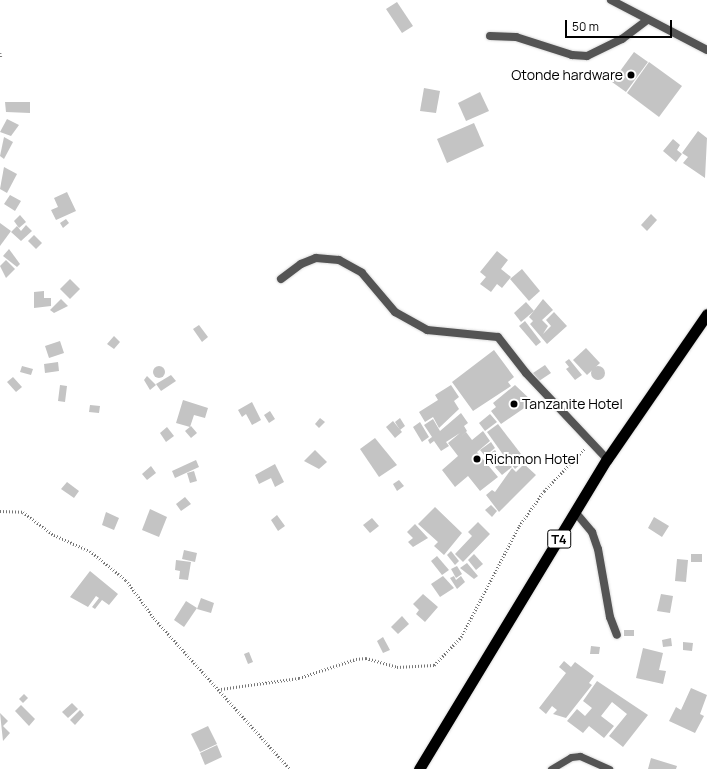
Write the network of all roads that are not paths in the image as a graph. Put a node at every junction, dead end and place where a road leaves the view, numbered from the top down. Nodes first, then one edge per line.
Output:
1 (610, 0) edge
2 (647, 20) junction
3 (490, 36) dead end
4 (707, 50) edge
5 (281, 279) dead end
6 (707, 314) edge
7 (607, 459) junction
8 (576, 513) junction
9 (617, 635) dead end
10 (419, 769) edge
11 (551, 769) edge
12 (609, 769) edge

1 - 2 street
2 - 3 street
2 - 4 street
5 - 7 street
6 - 7 highway, T4
7 - 8 highway, T4
8 - 9 street
8 - 10 highway, T4
11 - 12 lane

